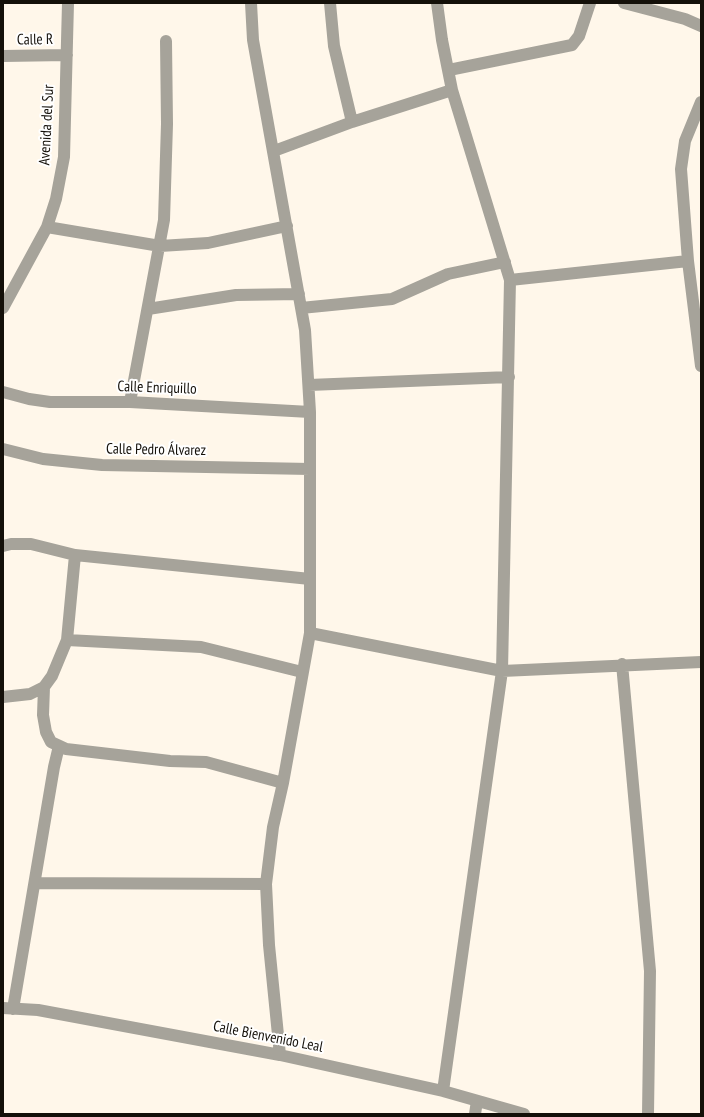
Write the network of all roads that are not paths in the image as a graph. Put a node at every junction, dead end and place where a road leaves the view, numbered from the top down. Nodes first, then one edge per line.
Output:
1 (68, 3) edge
2 (251, 3) edge
3 (330, 3) edge
4 (437, 3) edge
5 (590, 3) edge
6 (624, 3) edge
7 (701, 26) edge
8 (166, 41) dead end
9 (66, 55) junction
10 (3, 56) edge
11 (449, 70) junction
12 (452, 90) junction
13 (701, 102) edge
14 (352, 122) junction
15 (274, 151) junction
16 (287, 226) junction
17 (47, 227) junction
18 (160, 246) junction
19 (688, 261) junction
20 (505, 262) junction
21 (510, 280) junction
22 (299, 294) junction
23 (3, 308) edge
24 (301, 308) junction
25 (148, 309) junction
26 (701, 366) edge
27 (509, 377) junction
28 (309, 385) junction
29 (3, 392) edge
30 (130, 402) junction
31 (310, 412) junction
32 (3, 449) edge
33 (310, 469) junction
34 (3, 546) edge
35 (75, 555) junction
36 (310, 579) junction
37 (310, 633) junction
38 (67, 640) junction
39 (701, 662) edge
40 (622, 664) junction
41 (502, 671) junction
42 (302, 672) junction
43 (44, 687) junction
44 (3, 697) edge
45 (59, 746) junction
46 (283, 783) junction
47 (35, 883) junction
48 (266, 884) junction
49 (8, 1009) edge
50 (280, 1055) junction
51 (443, 1091) junction
52 (477, 1101) junction
53 (475, 1114) edge
54 (524, 1114) edge
55 (648, 1114) edge

1 - 9 street, Avenida del Sur
2 - 15 street
3 - 14 street
4 - 11 street
5 - 11 street
6 - 7 street
8 - 18 street
9 - 10 street, Calle R
9 - 17 street, Avenida del Sur
11 - 12 street
12 - 14 street
12 - 20 street
13 - 19 street
14 - 15 street
15 - 16 street
16 - 18 street
16 - 22 street
17 - 18 street
17 - 23 street, Avenida del Sur
18 - 25 street
19 - 21 street
19 - 26 street
20 - 21 street
20 - 24 street
21 - 27 street
22 - 24 street
22 - 25 street
24 - 28 street
25 - 30 street
27 - 28 street
27 - 41 street
28 - 31 street
29 - 30 street, Calle Enriquillo
30 - 31 street, Calle Enriquillo
31 - 33 street
32 - 33 street, Calle Pedro Álvarez
33 - 36 street
34 - 35 street
35 - 36 street
35 - 38 street
36 - 37 street
37 - 41 street
37 - 42 street
38 - 42 street
38 - 43 street
39 - 40 street
40 - 41 street
40 - 55 street
41 - 51 street
42 - 46 street
43 - 44 street
43 - 45 street
45 - 46 street
45 - 47 street
46 - 48 street
47 - 48 street
47 - 49 street
48 - 50 street
49 - 50 street, Calle Bienvenido Leal
50 - 51 street, Calle Bienvenido Leal
51 - 52 street, Calle Bienvenido Leal
52 - 53 street
52 - 54 street, Calle Bienvenido Leal

